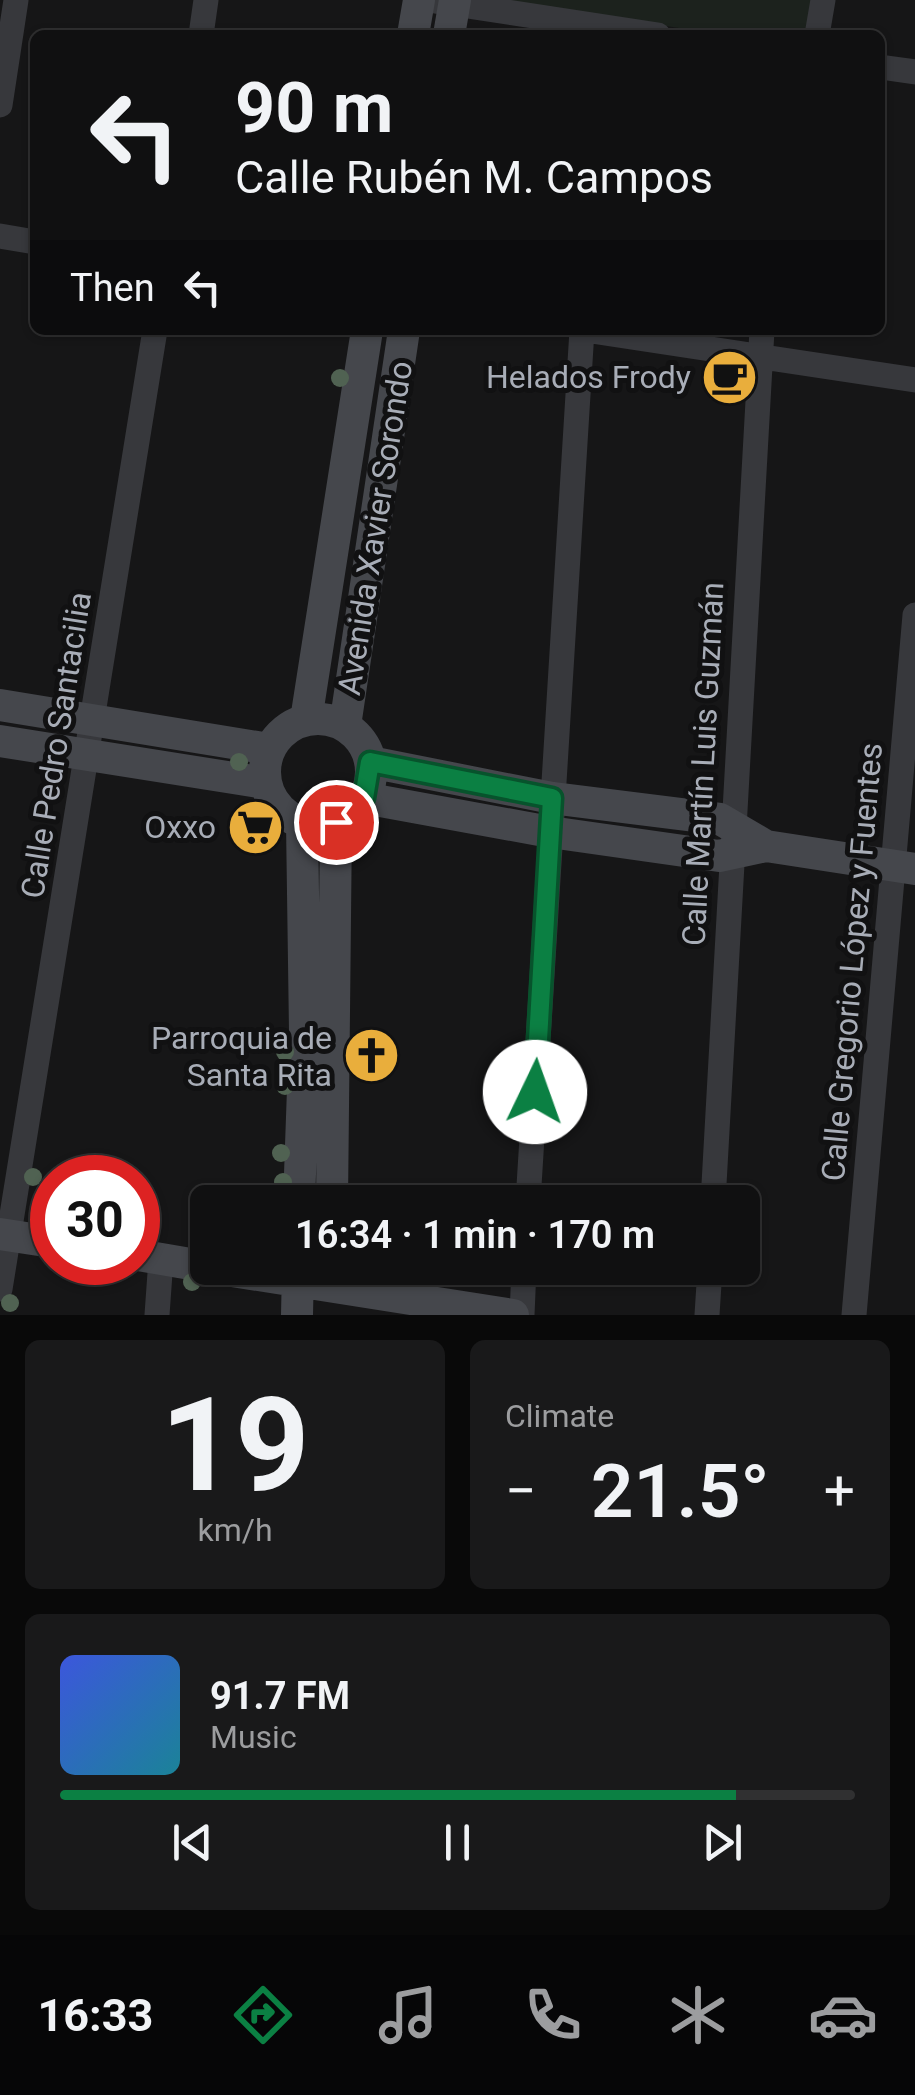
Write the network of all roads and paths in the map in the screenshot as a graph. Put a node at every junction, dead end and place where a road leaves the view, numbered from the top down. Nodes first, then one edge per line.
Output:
1 (16, 0) edge
2 (206, 0) edge
3 (419, 0) edge
4 (823, 0) edge
5 (446, 10) edge
6 (202, 30) edge
7 (414, 30) edge
8 (606, 30) edge
9 (818, 30) edge
10 (885, 68) edge
11 (915, 72) edge
12 (0, 105) edge
13 (0, 236) edge
14 (30, 241) edge
15 (154, 335) edge
16 (365, 335) edge
17 (403, 335) edge
18 (584, 335) edge
19 (651, 335) edge
20 (759, 343) edge
21 (915, 380) edge
22 (915, 615) edge
23 (0, 704) edge
24 (93, 720) junction
25 (306, 720) junction
26 (345, 726) junction
27 (0, 741) edge
28 (269, 750) junction
29 (88, 756) junction
30 (370, 762) junction
31 (265, 782) junction
32 (364, 798) junction
33 (552, 798) junction
34 (336, 822) junction
35 (302, 823) junction
36 (550, 832) junction
37 (732, 840) junction
38 (904, 867) edge
39 (320, 1031) junction
40 (302, 1185) edge
41 (331, 1185) edge
42 (529, 1185) edge
43 (714, 1185) edge
44 (4, 1234) edge
45 (30, 1238) edge
46 (160, 1259) edge
47 (190, 1264) edge
48 (153, 1285) edge
49 (297, 1285) edge
50 (523, 1285) edge
51 (709, 1285) edge
52 (0, 1289) edge
53 (330, 1290) edge
54 (157, 1315) edge
55 (297, 1315) edge
56 (513, 1315) edge
57 (522, 1315) edge
58 (707, 1315) edge
59 (854, 1315) edge

1 - 12 street
2 - 6 street
3 - 7 street
4 - 9 street
5 - 8 street
10 - 11 street
13 - 14 street
15 - 24 street, Calle Pedro Santacilia
16 - 25 street, Avenida Xavier Sorondo
17 - 26 street, Avenida Xavier Sorondo
18 - 33 street
19 - 20 street
20 - 21 street
20 - 37 street, Calle Martín Luis Guzmán
22 - 38 street, Calle Gregorio López y Fuentes
23 - 24 street
24 - 28 street
24 - 29 street, Calle Pedro Santacilia
25 - 26 street
25 - 28 street
26 - 30 street
27 - 29 street
28 - 31 street
29 - 31 street
29 - 44 street, Calle Pedro Santacilia
30 - 32 street
30 - 33 street
31 - 35 street
32 - 34 street
32 - 36 street
33 - 36 street
33 - 37 street
34 - 35 street
34 - 39 street
35 - 39 street
36 - 37 street
36 - 42 street
37 - 38 street
37 - 43 street, Calle Martín Luis Guzmán
38 - 59 street, Calle Gregorio López y Fuentes
39 - 40 street
39 - 41 street
44 - 45 street
44 - 52 street, Calle Pedro Santacilia
46 - 47 street
48 - 54 street
49 - 55 street
50 - 57 street
51 - 58 street
53 - 56 street

